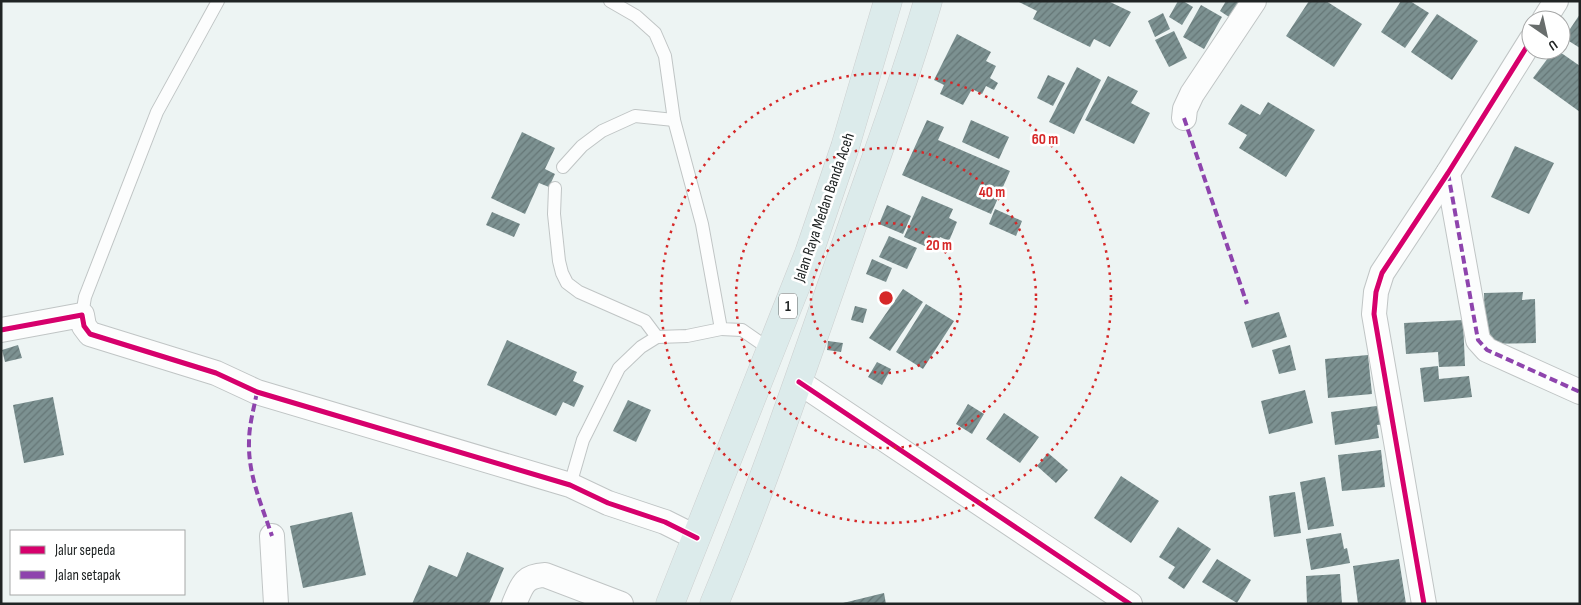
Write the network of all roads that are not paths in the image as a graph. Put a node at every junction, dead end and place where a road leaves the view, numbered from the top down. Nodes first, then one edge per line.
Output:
1 (218, 1) edge
2 (610, 1) edge
3 (888, 1) edge
4 (928, 1) edge
5 (1254, 1) edge
6 (1521, 56) edge
7 (1184, 118) dead end
8 (674, 120) junction
9 (563, 167) dead end
10 (1448, 173) junction
11 (555, 188) dead end
12 (82, 315) junction
13 (722, 328) junction
14 (1, 330) edge
15 (657, 337) junction
16 (771, 350) junction
17 (798, 382) junction
18 (1580, 392) edge
19 (570, 485) junction
20 (272, 536) dead end
21 (697, 538) junction
22 (276, 604) edge
23 (514, 604) edge
24 (621, 604) edge
25 (670, 604) edge
26 (714, 604) edge
27 (1130, 604) edge
28 (1424, 604) edge

1 - 12 lane
2 - 8 lane
3 - 16 highway, Jalan Raya Medan Banda Aceh / 1
4 - 17 highway, Jalan Raya Medan Banda Aceh / 1
5 - 7 street
6 - 10 street
8 - 9 lane
8 - 13 lane
10 - 18 street
10 - 28 street
11 - 15 lane
12 - 14 street
12 - 19 street
13 - 15 lane
13 - 16 lane
15 - 19 lane
16 - 21 highway, Jalan Raya Medan Banda Aceh / 1
17 - 26 highway, Jalan Raya Medan Banda Aceh / 1
17 - 27 street
19 - 21 street
20 - 22 street
21 - 25 highway, Jalan Raya Medan Banda Aceh / 1
23 - 24 street

